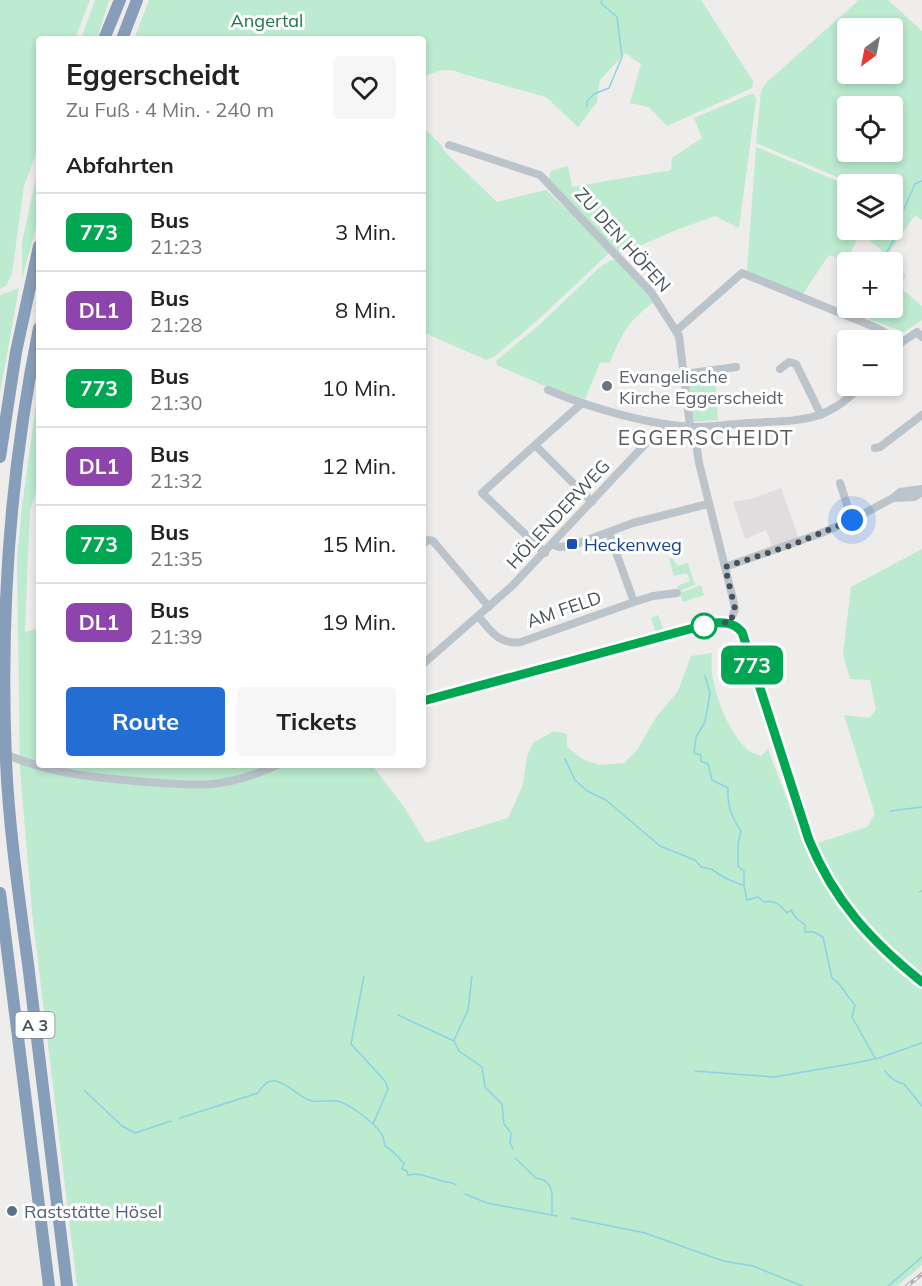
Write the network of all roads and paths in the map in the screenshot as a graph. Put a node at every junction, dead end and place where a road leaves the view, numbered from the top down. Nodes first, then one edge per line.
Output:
1 (120, 0) edge
2 (137, 0) edge
3 (106, 36) edge
4 (123, 36) edge
5 (449, 145) dead end
6 (36, 260) edge
7 (676, 330) junction
8 (881, 330) edge
9 (920, 334) edge
10 (903, 342) edge
11 (36, 346) edge
12 (735, 367) dead end
13 (780, 369) dead end
14 (684, 374) junction
15 (548, 390) dead end
16 (850, 396) edge
17 (581, 404) junction
18 (821, 415) junction
19 (922, 415) edge
20 (664, 424) junction
21 (694, 426) junction
22 (535, 445) junction
23 (875, 448) dead end
24 (0, 457) edge
25 (840, 483) dead end
26 (922, 491) edge
27 (592, 502) junction
28 (708, 504) junction
29 (852, 520) junction
30 (609, 533) junction
31 (426, 542) edge
32 (552, 544) junction
33 (545, 553) junction
34 (725, 567) junction
35 (677, 592) dead end
36 (634, 602) junction
37 (489, 607) junction
38 (478, 616) junction
39 (730, 623) junction
40 (426, 661) edge
41 (426, 700) edge
42 (0, 752) edge
43 (36, 765) edge
44 (49, 768) edge
45 (269, 768) edge
46 (0, 892) edge
47 (922, 982) edge
48 (49, 1286) edge
49 (67, 1286) edge

1 - 3 highway
2 - 4 highway
5 - 7 street, ZU DEN HÖFEN
6 - 24 highway
7 - 8 street
7 - 14 street, ZU DEN HÖFEN
9 - 10 street
11 - 49 highway, A 3
12 - 14 street
13 - 18 street
14 - 21 street, ZU DEN HÖFEN
15 - 17 street
16 - 18 street
17 - 20 street
17 - 22 street
18 - 21 street
19 - 23 street
20 - 21 street
20 - 27 street, HÖLENDERWEG
21 - 28 street, ZU DEN HÖFEN
22 - 27 street
22 - 33 street
25 - 29 street
26 - 29 street
27 - 32 street, HÖLENDERWEG
28 - 30 street
28 - 34 street, ZU DEN HÖFEN
29 - 34 street
30 - 32 street
30 - 36 street
31 - 37 street
32 - 33 street, HÖLENDERWEG
33 - 37 street, HÖLENDERWEG
34 - 39 street, ZU DEN HÖFEN
35 - 36 street, AM FELD
36 - 38 street, AM FELD
37 - 38 street, HÖLENDERWEG
38 - 40 street, HÖLENDERWEG
39 - 41 street
39 - 47 street
42 - 43 street
44 - 45 street
46 - 48 highway, A 3

